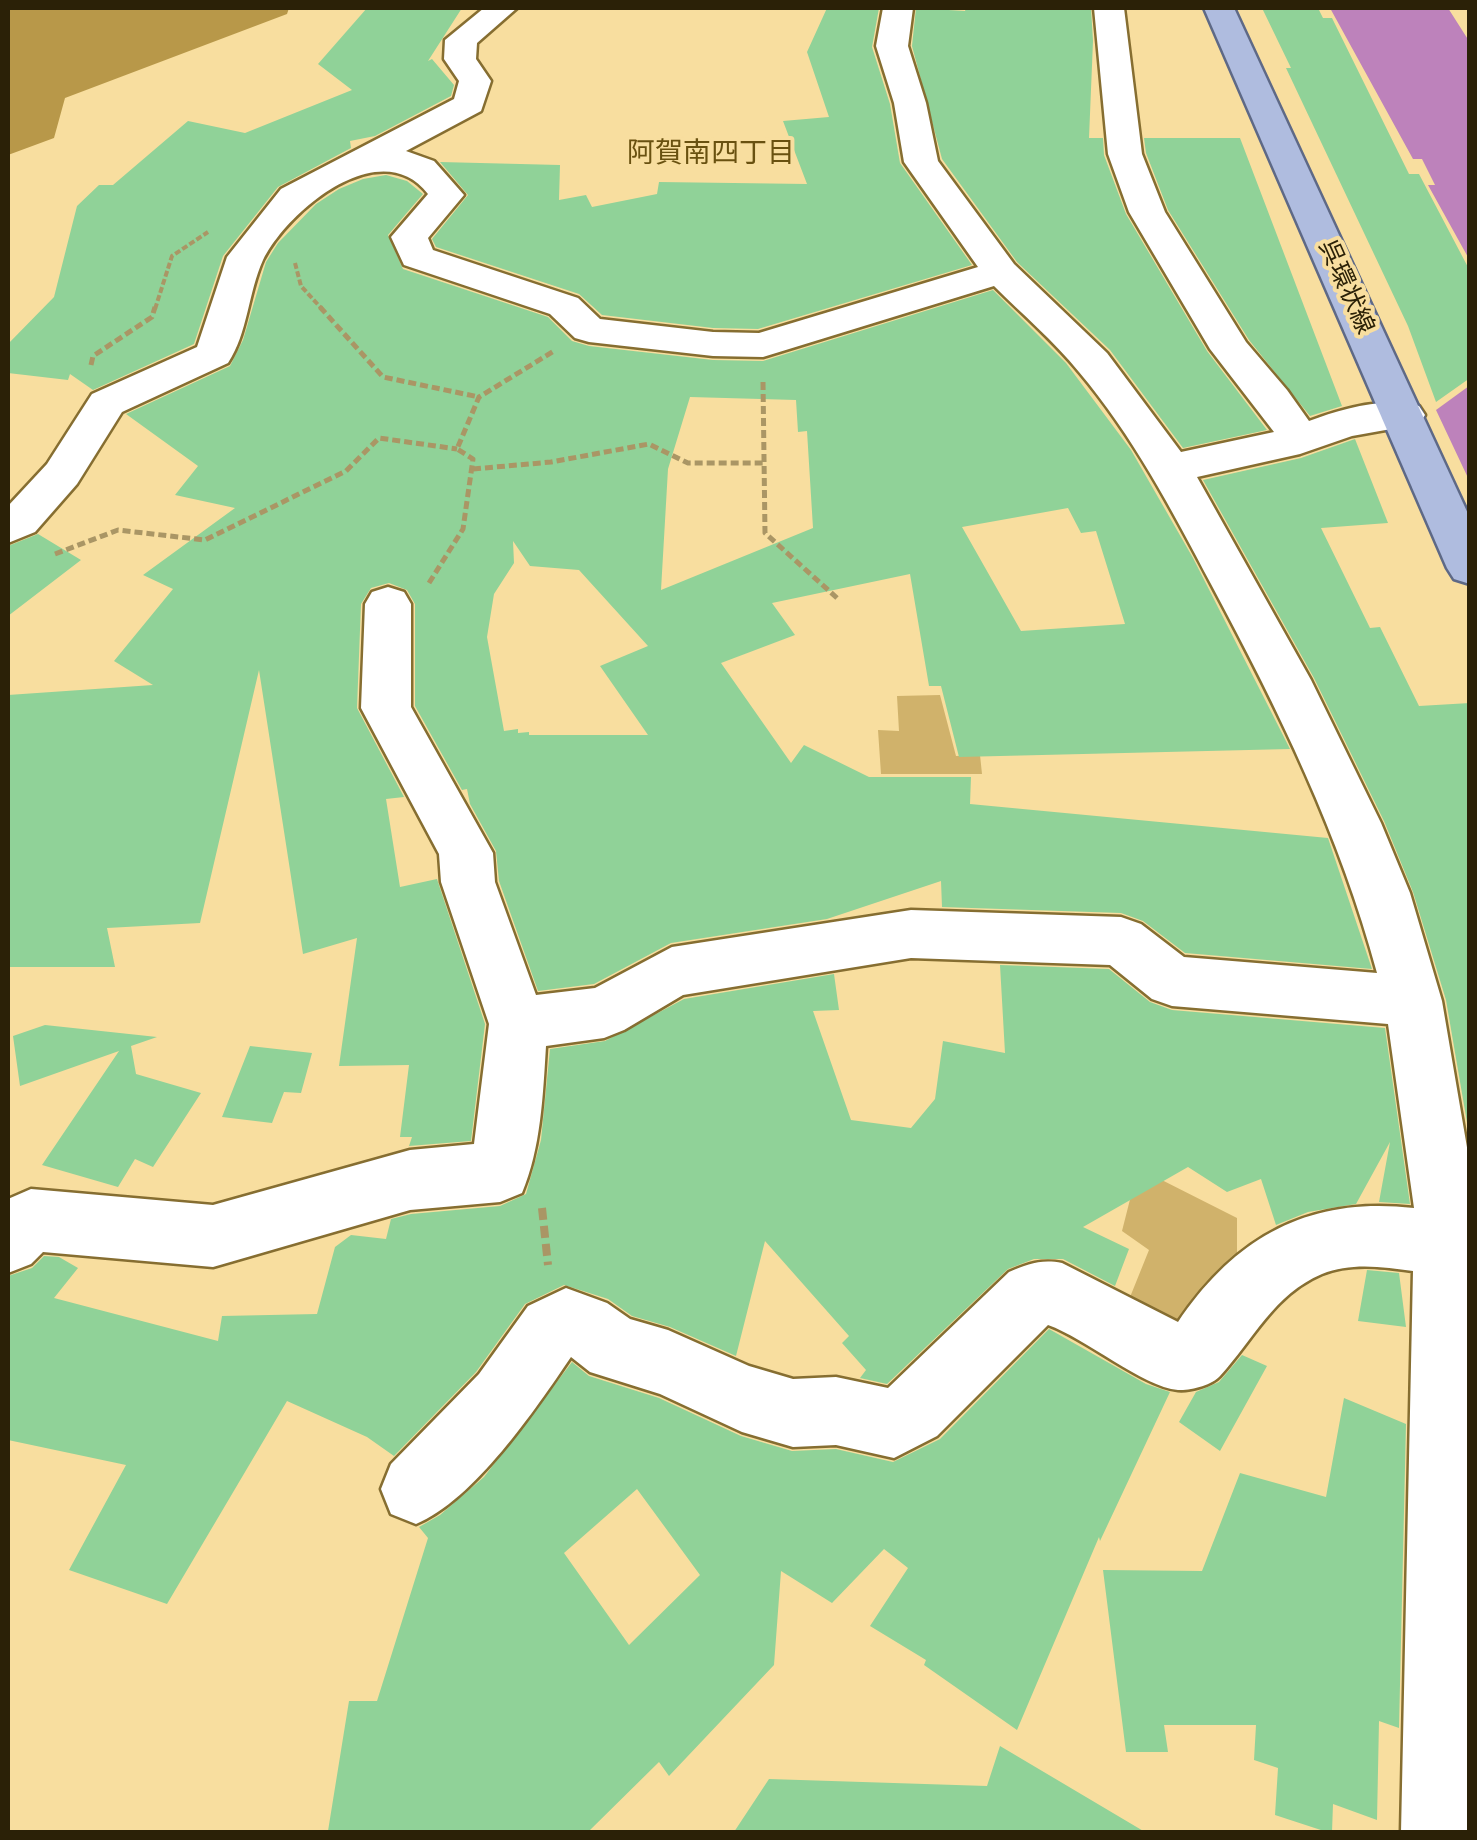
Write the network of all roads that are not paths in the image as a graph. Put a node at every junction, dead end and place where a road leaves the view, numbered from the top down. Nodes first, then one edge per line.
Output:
1 (502, 8) edge
2 (898, 8) edge
3 (1109, 8) edge
4 (1219, 8) edge
5 (368, 159) junction
6 (1001, 272) junction
7 (1404, 415) junction
8 (1300, 440) junction
9 (1170, 469) junction
10 (8, 528) edge
11 (1470, 568) edge
12 (388, 604) road end
13 (1413, 1001) junction
14 (518, 1024) junction
15 (8, 1242) edge
16 (1446, 1243) junction
17 (416, 1489) dead end
18 (1441, 1832) edge

1 - 5 street
2 - 6 street
3 - 8 street
4 - 7 main road, 呉環状線
5 - 6 street
5 - 10 street
6 - 9 street
7 - 8 street
7 - 11 main road, 呉環状線
8 - 9 street
9 - 13 street
12 - 14 street
13 - 14 street
13 - 16 street
14 - 15 street
16 - 17 street
16 - 18 street

